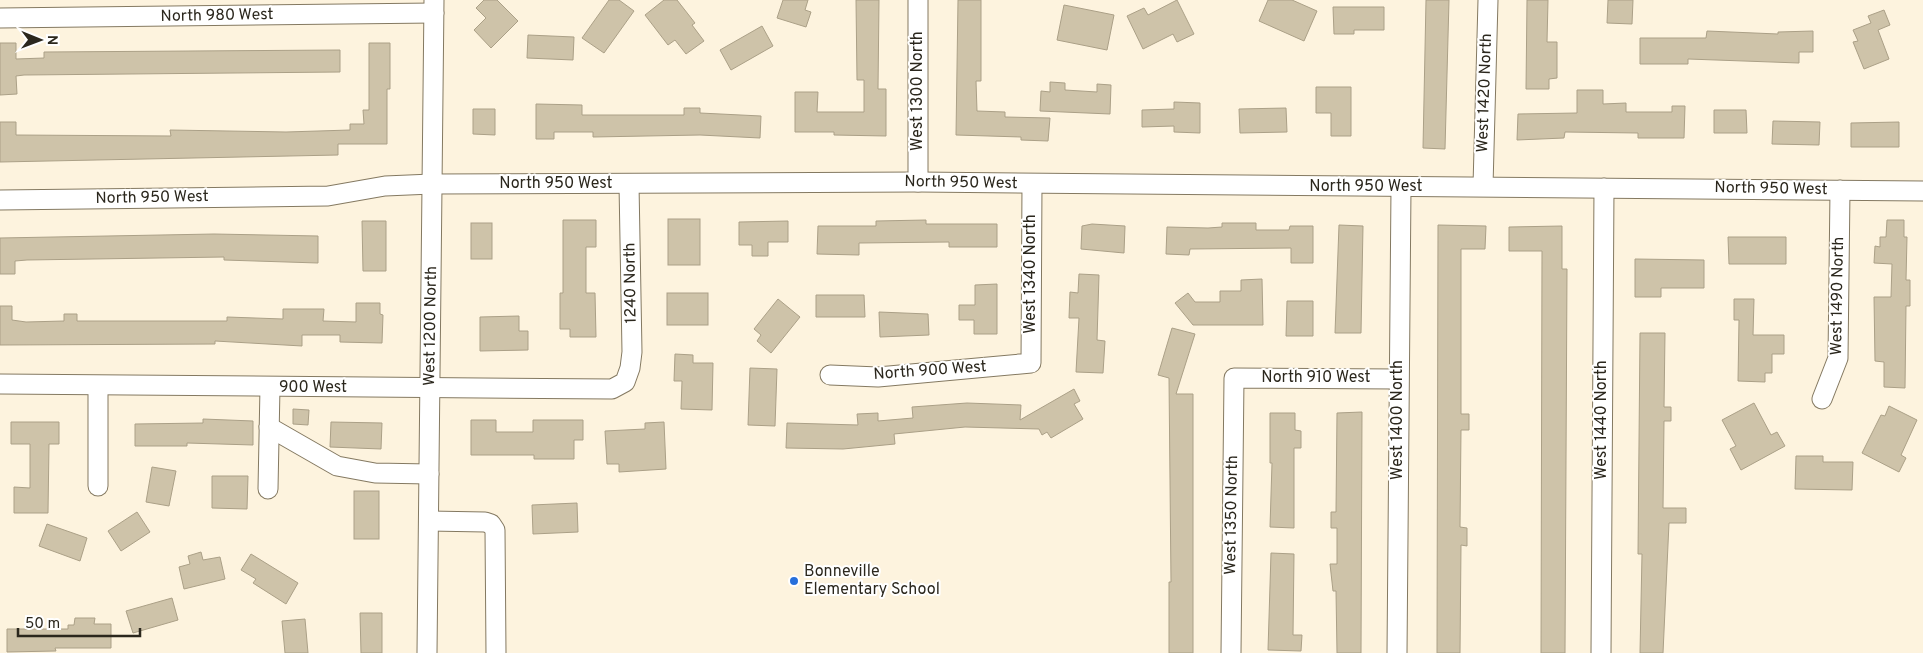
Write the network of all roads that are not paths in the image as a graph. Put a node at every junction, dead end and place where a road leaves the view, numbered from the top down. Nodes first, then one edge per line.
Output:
1 (918, 0) edge
2 (1488, 0) edge
3 (434, 7) edge
4 (0, 18) edge
5 (918, 182) junction
6 (432, 184) junction
7 (629, 184) junction
8 (1032, 184) junction
9 (1483, 186) junction
10 (1401, 188) junction
11 (1604, 188) junction
12 (1840, 190) junction
13 (1923, 191) edge
14 (0, 200) edge
15 (1030, 363) joint
16 (830, 375) dead end
17 (1234, 378) joint
18 (1398, 379) junction
19 (625, 382) joint
20 (0, 384) edge
21 (98, 386) junction
22 (270, 387) junction
23 (430, 388) junction
24 (1822, 399) dead end
25 (269, 427) junction
26 (429, 474) junction
27 (98, 486) dead end
28 (268, 489) dead end
29 (429, 522) junction
30 (427, 653) edge
31 (496, 653) edge
32 (1231, 653) edge
33 (1397, 653) edge
34 (1601, 653) edge

1 - 5 street, West 1300 North
2 - 9 street, West 1420 North
3 - 4 street, North 980 West
3 - 6 street, West 1200 North
5 - 7 street, North 950 West
5 - 8 street, North 950 West
6 - 7 street, North 950 West
6 - 14 street, North 950 West
6 - 23 street, West 1200 North
7 - 19 street, 1240 North
8 - 10 street, North 950 West
8 - 15 street, West 1340 North
9 - 10 street, North 950 West
9 - 11 street, North 950 West
10 - 18 street, West 1400 North
11 - 12 street, North 950 West
11 - 34 street, West 1440 North
12 - 13 street, North 950 West
12 - 24 street, West 1490 North
15 - 16 street, North 900 West
17 - 18 street, North 910 West
17 - 32 street, West 1350 North
18 - 33 street, West 1400 North
19 - 23 street, 900 West
20 - 21 street, 900 West
21 - 22 street, 900 West
21 - 27 street
22 - 23 street, 900 West
22 - 25 street
23 - 26 street, West 1200 North
25 - 26 street
25 - 28 street
26 - 29 street, West 1200 North
29 - 30 street, West 1200 North
29 - 31 street

